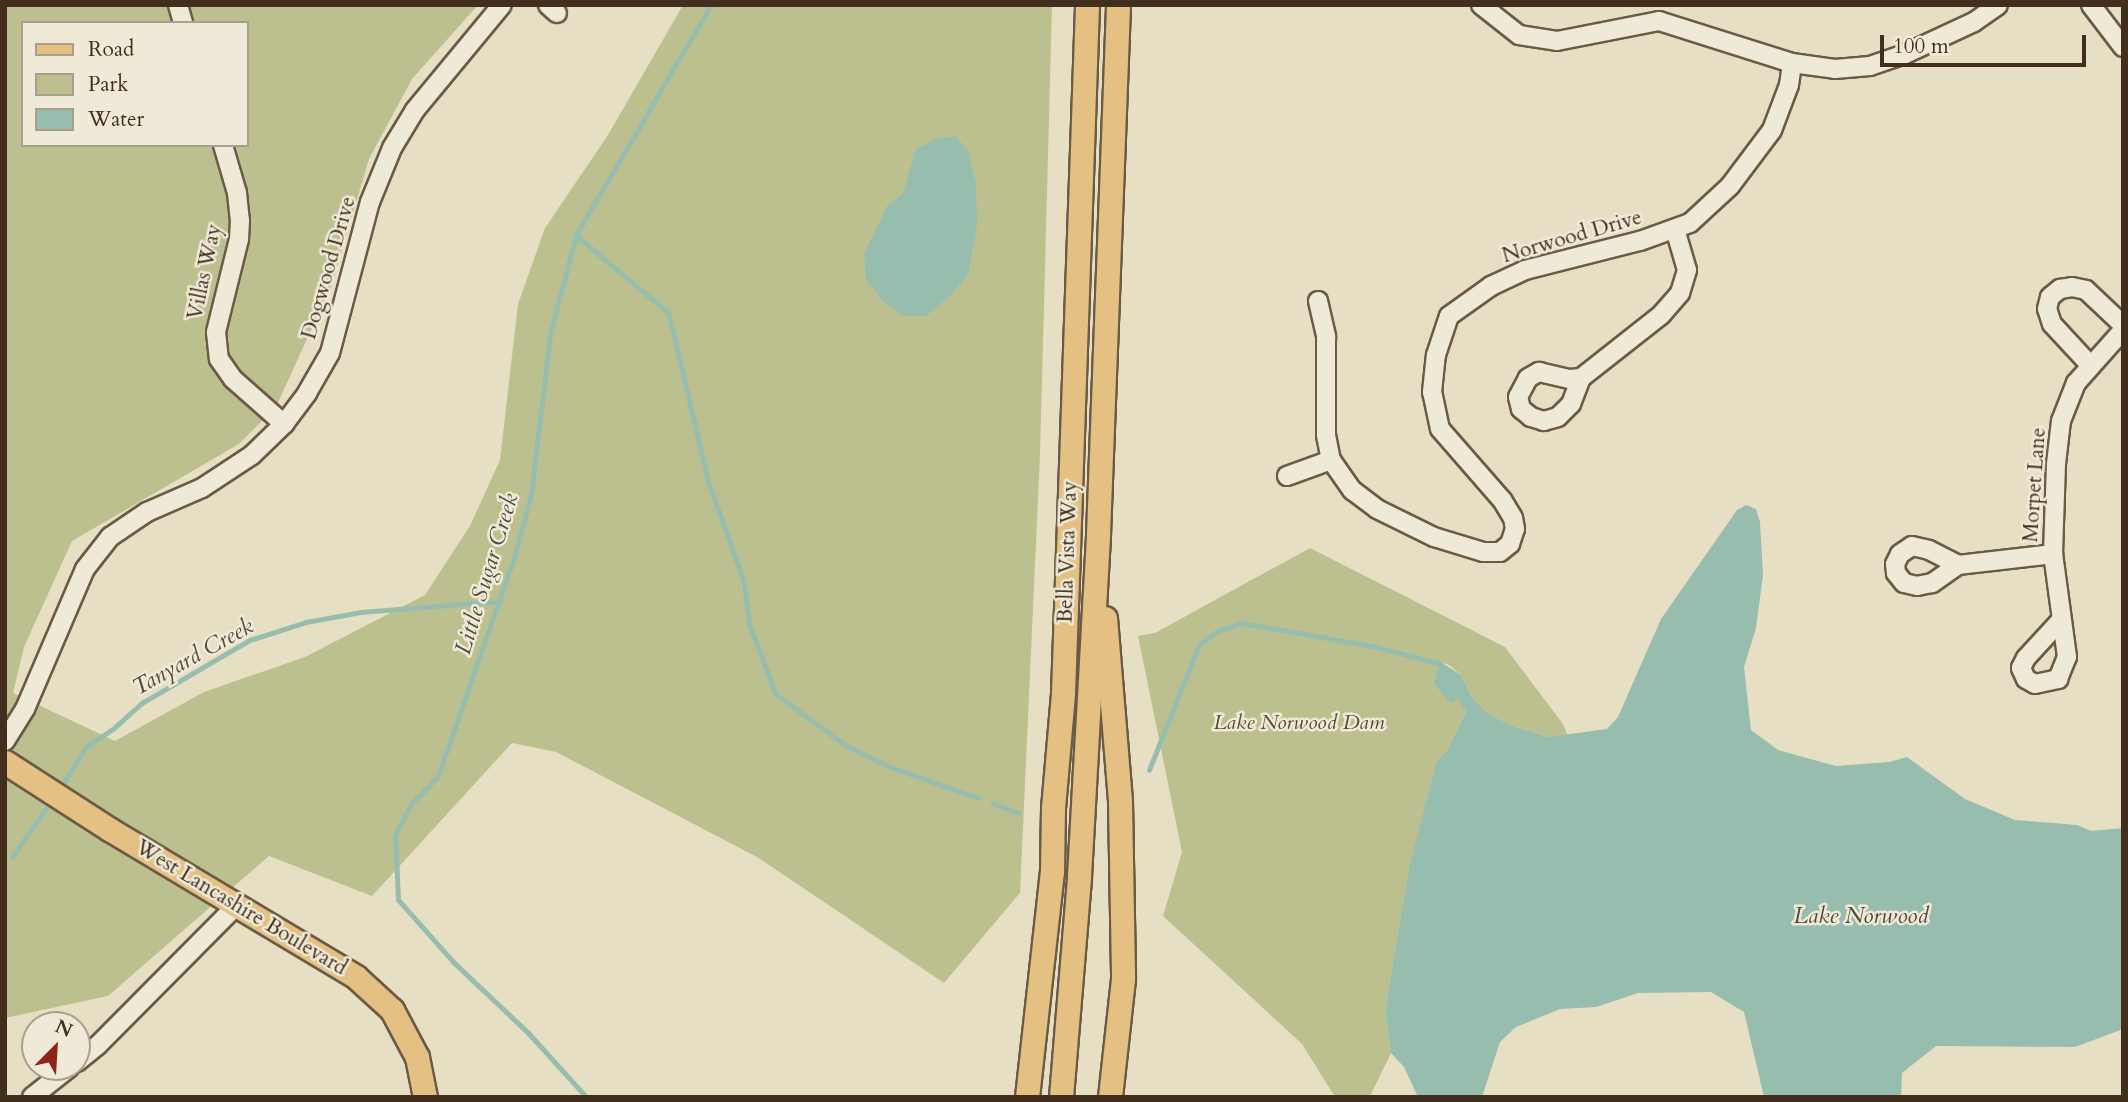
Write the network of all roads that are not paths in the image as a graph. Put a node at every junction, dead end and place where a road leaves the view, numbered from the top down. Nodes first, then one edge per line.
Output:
1 (502, 5) edge
2 (1087, 5) edge
3 (1118, 5) edge
4 (1998, 5) edge
5 (2091, 5) edge
6 (1484, 6) edge
7 (1659, 13) edge
8 (2123, 47) edge
9 (1791, 62) junction
10 (224, 147) edge
11 (1675, 229) junction
12 (1318, 301) dead end
13 (2123, 325) edge
14 (2123, 330) edge
15 (2090, 365) junction
16 (1581, 378) dead end
17 (284, 424) junction
18 (1331, 460) junction
19 (1287, 476) dead end
20 (1098, 534) junction
21 (2053, 554) junction
22 (1958, 565) dead end
23 (2061, 620) dead end
24 (5, 741) edge
25 (9, 765) edge
26 (237, 905) junction
27 (91, 1051) edge
28 (52, 1081) edge
29 (32, 1097) edge
30 (425, 1097) edge
31 (1027, 1097) edge
32 (1061, 1097) edge
33 (1110, 1097) edge

1 - 17 street, Dogwood Drive
2 - 31 main road, Bella Vista Way
3 - 20 main road, Bella Vista Way
4 - 9 street
5 - 8 street
6 - 7 street
7 - 9 street
9 - 11 street, Norwood Drive
10 - 17 street, Villas Way
11 - 16 street
11 - 18 street, Norwood Drive
12 - 18 street, Norwood Drive
13 - 15 street
14 - 15 street, Morpet Lane
15 - 21 street, Morpet Lane
17 - 24 street, Dogwood Drive
18 - 19 street
20 - 32 main road, Bella Vista Way
20 - 33 main road
21 - 22 street
21 - 23 street, Morpet Lane
25 - 26 main road, West Lancashire Boulevard
26 - 27 street
26 - 30 main road, West Lancashire Boulevard
28 - 29 street

